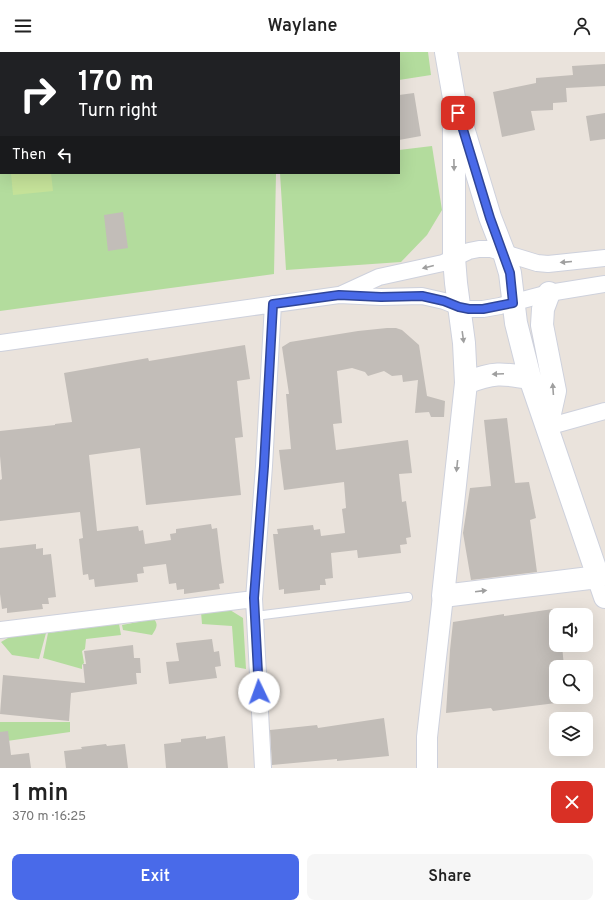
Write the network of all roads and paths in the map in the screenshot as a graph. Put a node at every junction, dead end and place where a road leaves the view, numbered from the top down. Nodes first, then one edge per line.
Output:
1 (446, 52) edge
2 (454, 98) junction
3 (504, 253) junction
4 (454, 258) junction
5 (605, 258) edge
6 (605, 284) edge
7 (549, 293) junction
8 (339, 295) junction
9 (513, 303) junction
10 (273, 304) junction
11 (459, 307) junction
12 (0, 343) edge
13 (530, 378) junction
14 (466, 383) junction
15 (605, 411) edge
16 (547, 427) junction
17 (603, 590) edge
18 (443, 596) junction
19 (408, 597) dead end
20 (254, 598) junction
21 (254, 616) junction
22 (0, 630) edge
23 (263, 768) edge
24 (427, 768) edge

1 - 2 main road
2 - 3 main road
2 -> 4 main road
3 - 4 street
5 -> 3 street
3 - 9 main road
4 -> 8 street
4 - 11 main road
6 - 7 street
7 - 9 street
16 -> 7 main road
8 - 10 street
8 - 11 street
9 - 11 street
9 - 13 main road
10 - 12 street
10 - 20 street
11 -> 14 main road
13 -> 14 main road
13 - 16 main road
14 -> 18 main road
15 - 16 street
16 - 17 main road
18 -> 17 main road
18 - 24 street
19 - 21 lane
20 - 21 street
20 - 22 street
21 - 23 street

